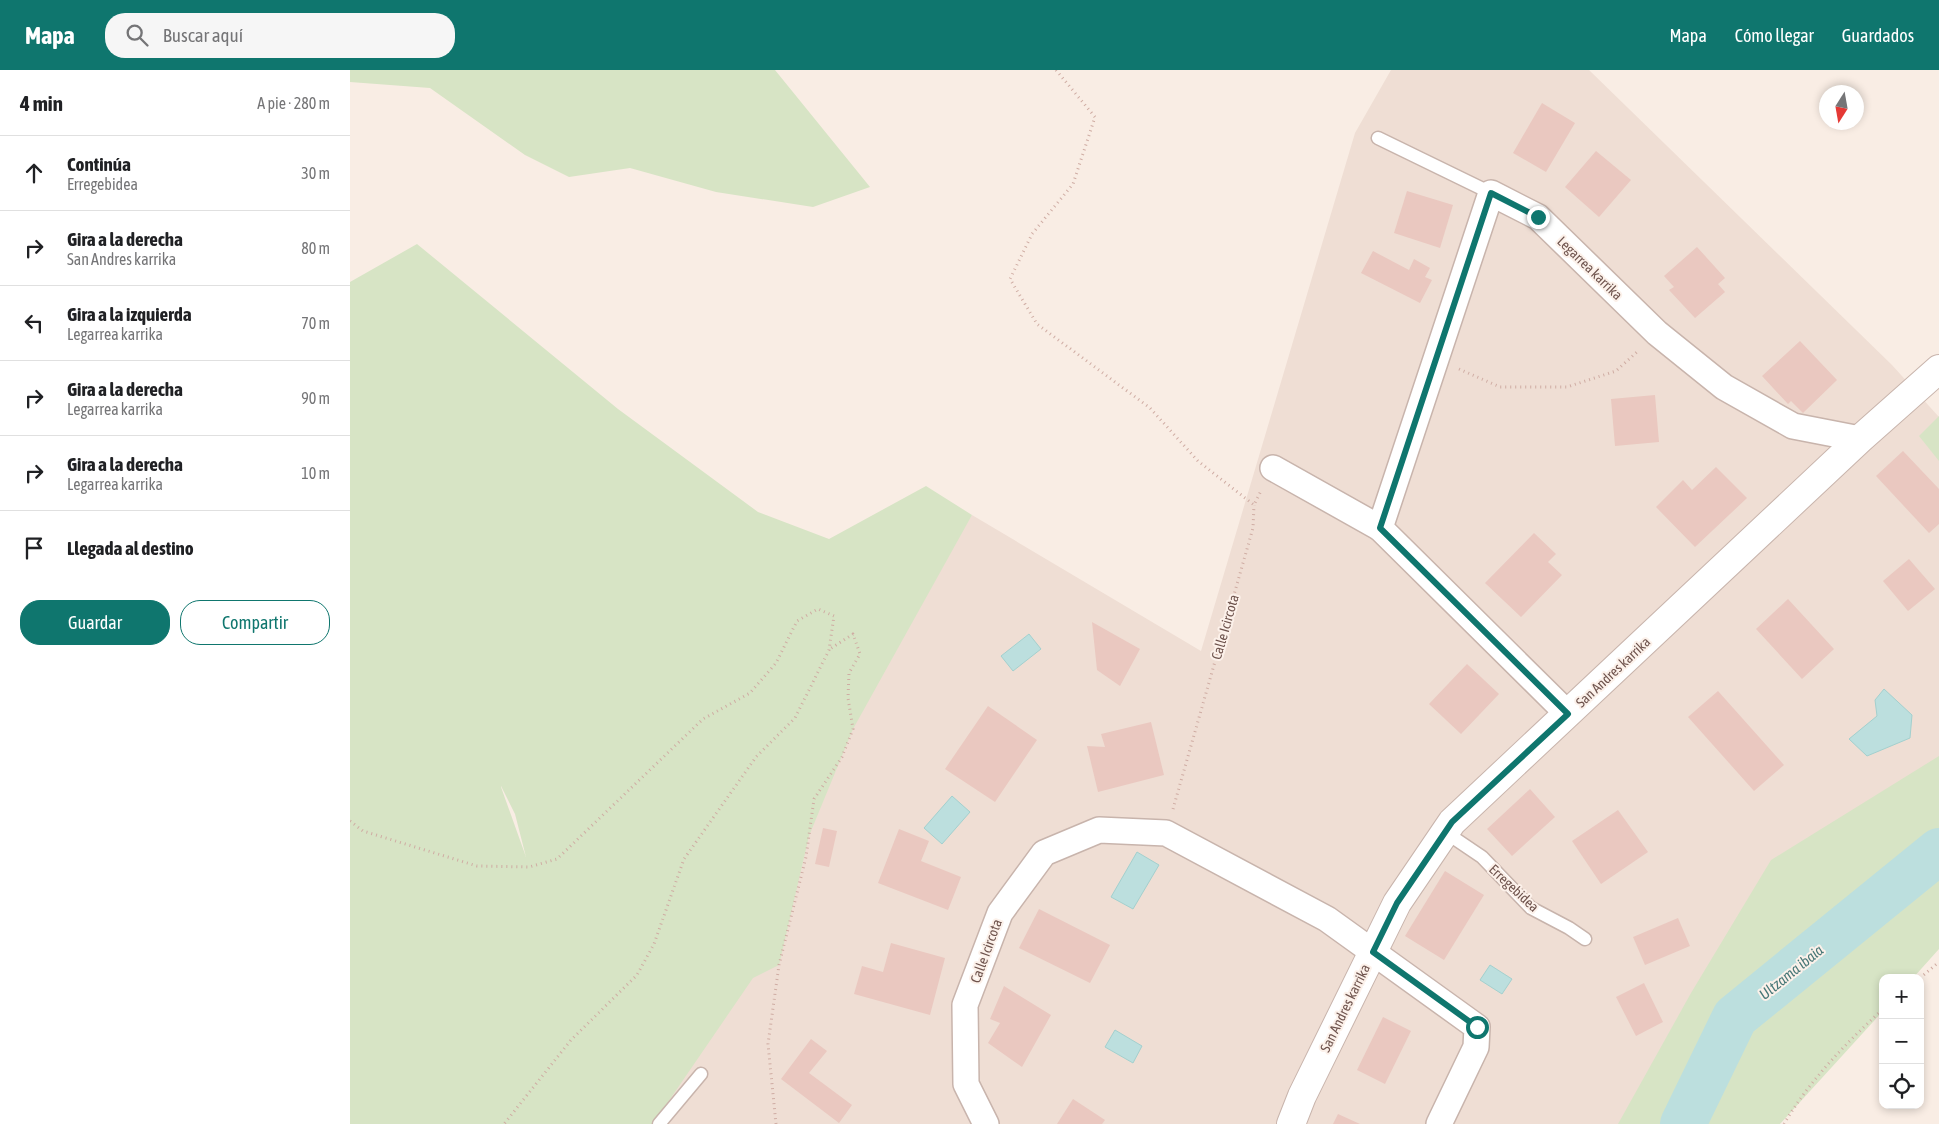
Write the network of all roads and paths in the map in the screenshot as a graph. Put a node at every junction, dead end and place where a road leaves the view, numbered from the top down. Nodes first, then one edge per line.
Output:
1 (1056, 70) edge
2 (1378, 138) dead end
3 (1491, 193) junction
4 (1657, 333) junction
5 (1436, 359) junction
6 (1939, 369) edge
7 (1860, 439) junction
8 (1273, 468) joint
9 (1254, 505) junction
10 (1380, 528) junction
11 (829, 650) junction
12 (1568, 714) junction
13 (350, 821) edge
14 (1445, 832) junction
15 (1166, 833) junction
16 (1585, 939) dead end
17 (1373, 952) junction
18 (1939, 962) edge
19 (1924, 975) edge
20 (1879, 1014) edge
21 (701, 1074) dead end
22 (504, 1124) edge
23 (659, 1124) edge
24 (776, 1124) edge
25 (986, 1124) edge
26 (1291, 1124) edge
27 (1439, 1124) edge
28 (1784, 1124) edge

1 - 9 path
2 - 3 lane
3 - 4 street, Legarrea karrika
3 - 5 street
4 - 5 path
4 - 7 street, Legarrea karrika
5 - 10 street
6 - 7 street, San Andres karrika
7 - 12 street, San Andres karrika
8 - 9 path
8 - 10 street
9 - 15 path, Calle Icircota
10 - 12 street
11 - 13 path
11 - 22 path
11 - 24 path
12 - 14 street, San Andres karrika
14 - 16 lane, Erregebidea
14 - 17 street, San Andres karrika
15 - 17 street, Calle Icircota
15 - 25 street, Calle Icircota
17 - 26 street, San Andres karrika
17 - 27 street
18 - 19 path
20 - 28 path
21 - 23 lane

